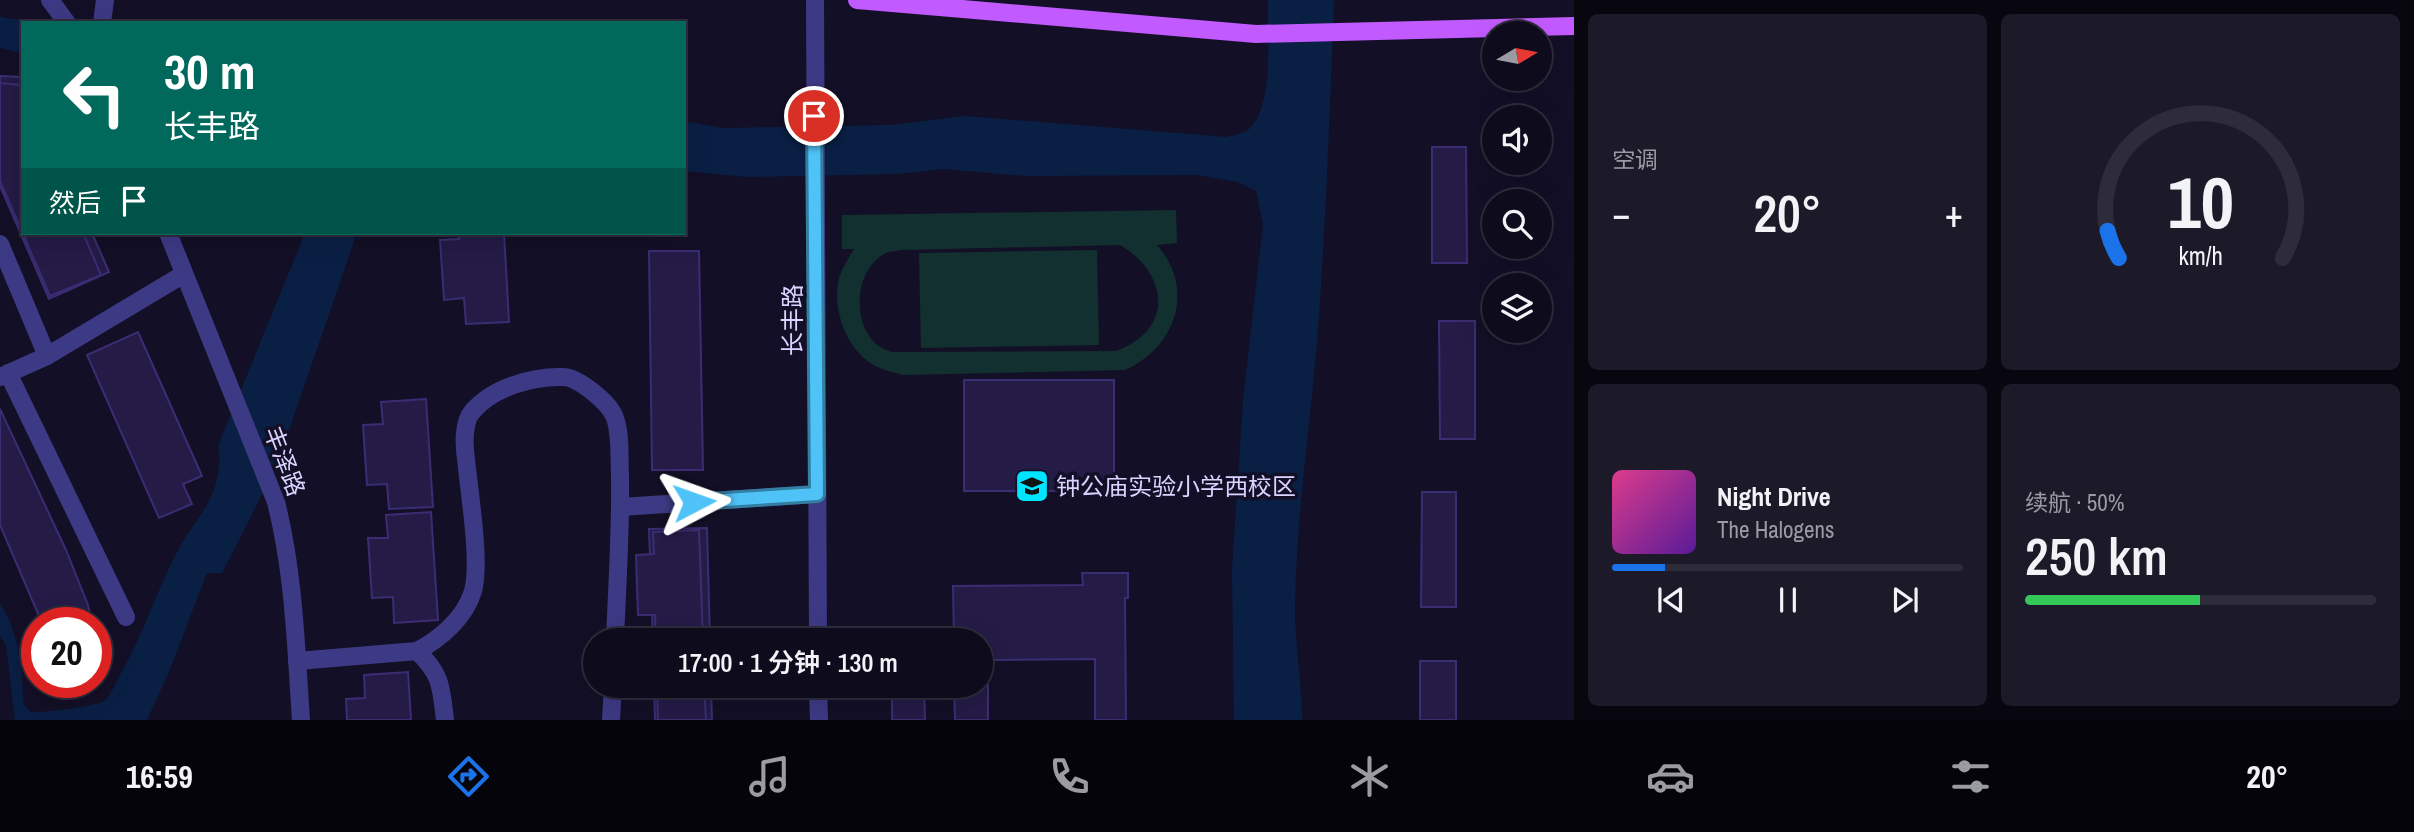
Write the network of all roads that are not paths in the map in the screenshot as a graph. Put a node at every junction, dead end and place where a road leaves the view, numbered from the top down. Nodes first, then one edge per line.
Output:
1 (50, 0) edge
2 (105, 0) edge
3 (815, 0) edge
4 (857, 0) edge
5 (66, 21) edge
6 (102, 21) edge
7 (1574, 26) edge
8 (169, 235) edge
9 (0, 244) edge
10 (184, 274) junction
11 (47, 356) junction
12 (4, 375) edge
13 (817, 494) junction
14 (621, 507) junction
15 (126, 617) dead end
16 (616, 628) edge
17 (818, 628) edge
18 (416, 651) junction
19 (297, 661) junction
20 (612, 698) edge
21 (818, 698) edge
22 (301, 720) edge
23 (445, 720) edge
24 (611, 720) edge
25 (818, 720) edge

1 - 5 street
2 - 6 street
3 - 13 street, 长丰路
4 - 7 main road
8 - 10 street, 丰泽路
9 - 11 street
10 - 11 street
10 - 19 street, 丰泽路
11 - 12 street
12 - 15 street
13 - 14 street
13 - 17 street, 长丰路
14 - 16 street
14 - 18 street
18 - 19 street
18 - 23 street
19 - 22 street, 丰泽路
20 - 24 street
21 - 25 street

